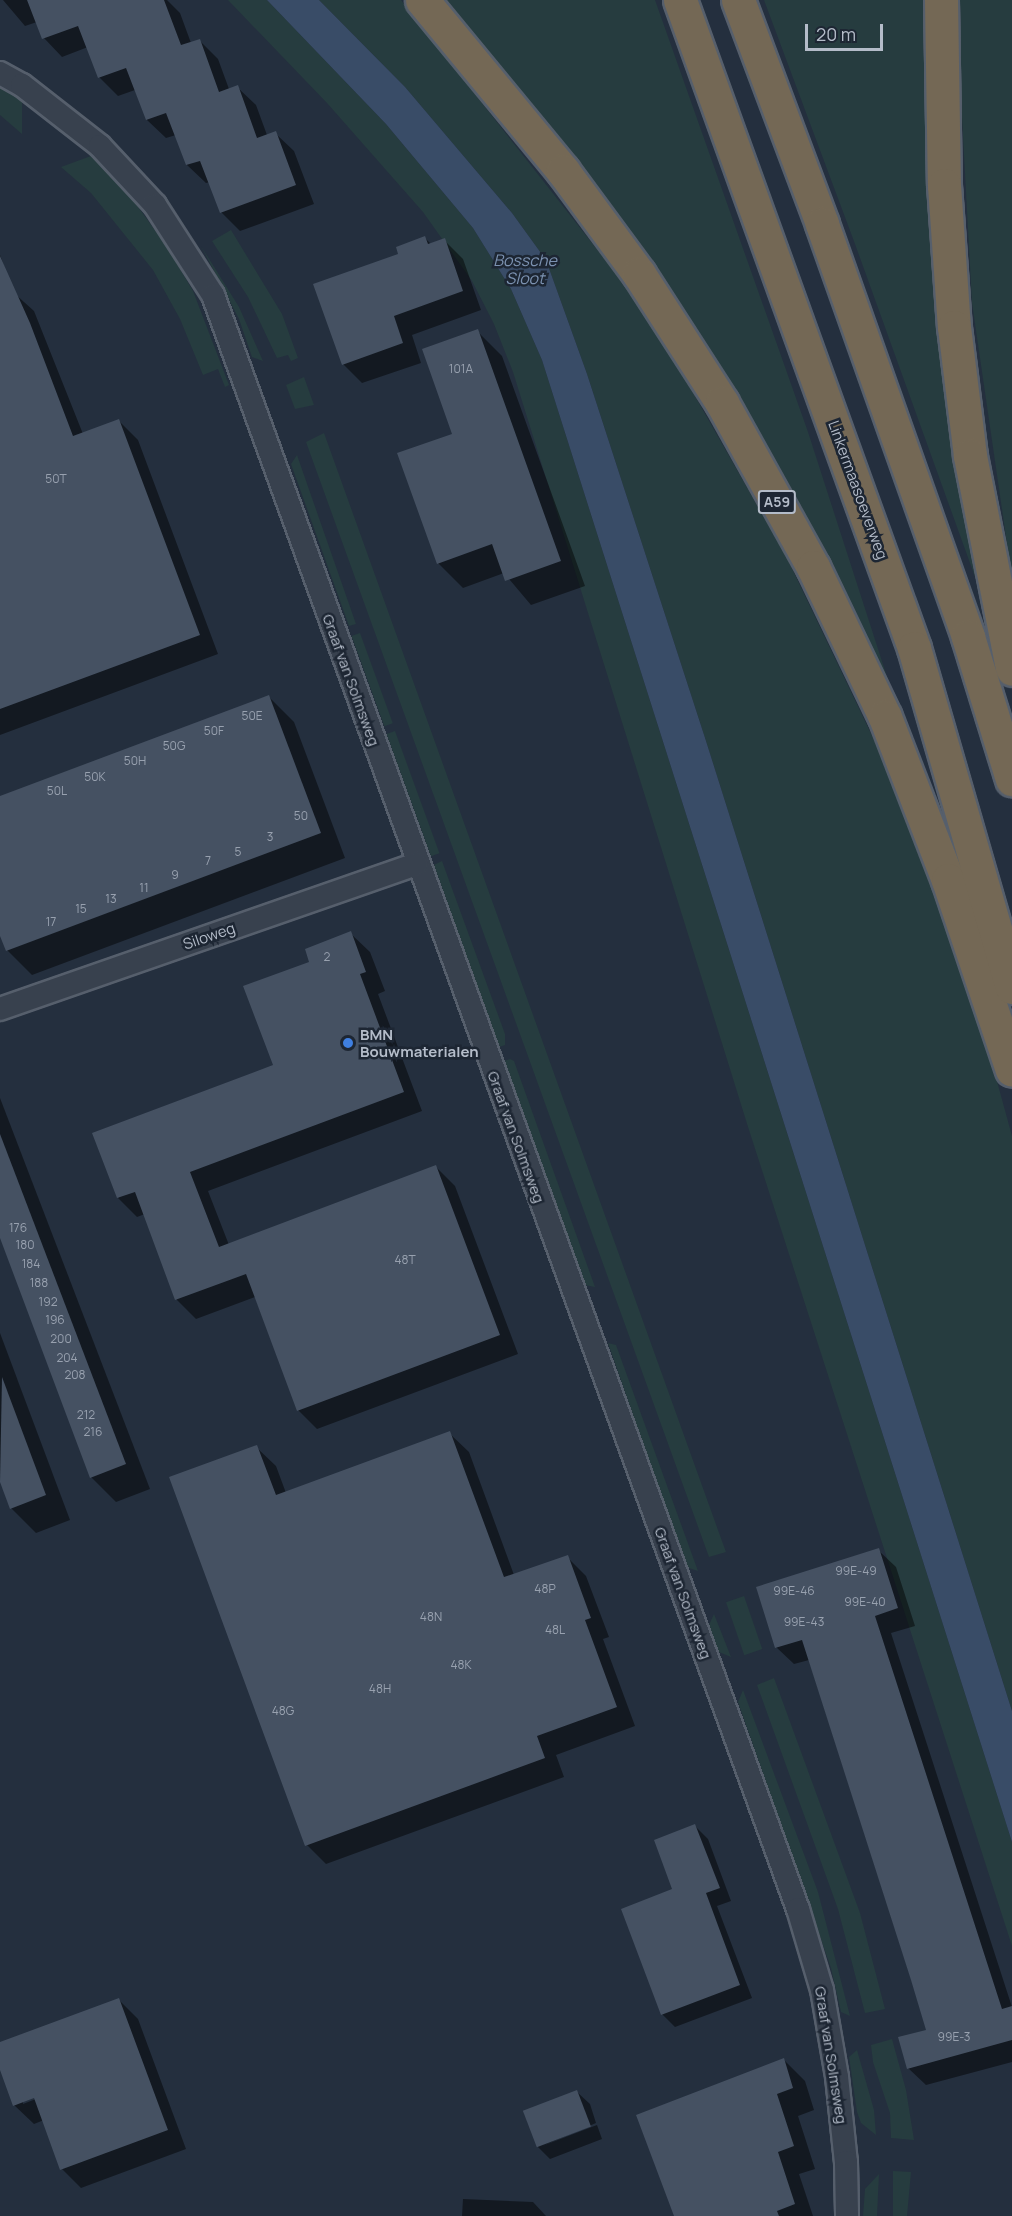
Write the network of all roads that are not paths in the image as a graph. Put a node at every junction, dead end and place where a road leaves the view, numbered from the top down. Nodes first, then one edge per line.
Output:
1 (422, 0) edge
2 (680, 0) edge
3 (738, 0) edge
4 (941, 0) edge
5 (0, 74) edge
6 (1012, 669) edge
7 (1012, 779) edge
8 (417, 864) junction
9 (1012, 987) edge
10 (0, 1009) edge
11 (1012, 1070) edge
12 (847, 2216) edge

1 - 11 highway, A59
2 - 9 highway, Linkermaasoeverweg
3 - 7 highway
4 - 6 highway
5 - 8 street, Graaf van Solmsweg
8 - 10 street, Siloweg
8 - 12 street, Graaf van Solmsweg

